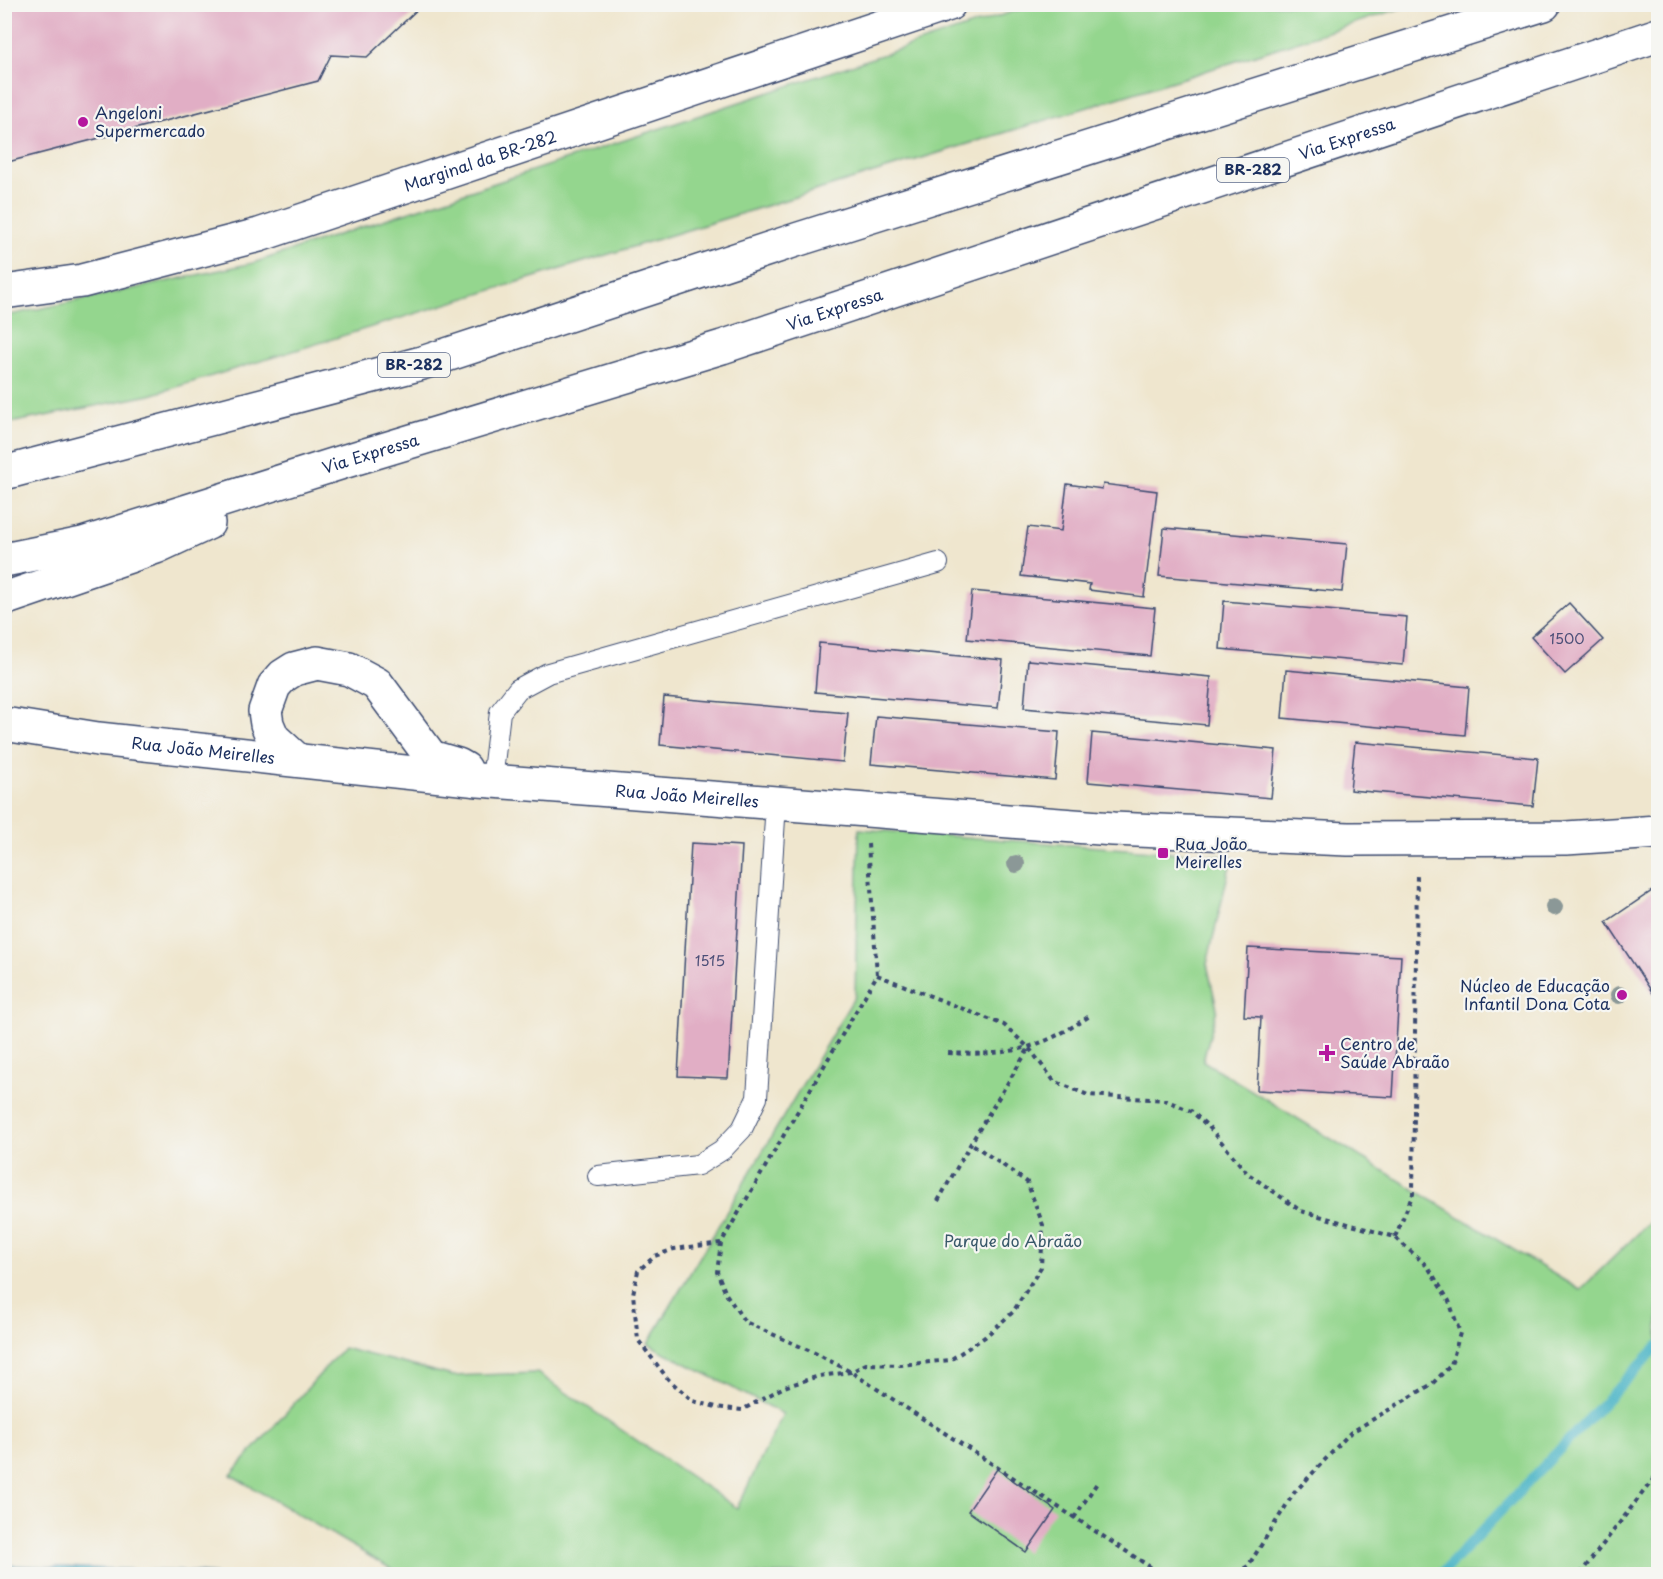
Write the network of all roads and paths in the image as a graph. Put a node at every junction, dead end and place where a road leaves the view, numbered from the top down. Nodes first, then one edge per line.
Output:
1 (949, 4) edge
2 (1544, 4) edge
3 (905, 11) edge
4 (1659, 35) edge
5 (4, 292) edge
6 (346, 461) junction
7 (10, 469) edge
8 (4, 560) edge
9 (938, 563) dead end
10 (4, 599) edge
11 (4, 724) edge
12 (297, 759) junction
13 (486, 780) junction
14 (776, 803) junction
15 (865, 810) junction
16 (1659, 832) edge
17 (1417, 839) junction
18 (877, 975) junction
19 (1091, 1015) dead end
20 (1029, 1048) junction
21 (948, 1053) dead end
22 (971, 1143) junction
23 (597, 1176) dead end
24 (938, 1201) dead end
25 (1395, 1237) junction
26 (721, 1243) junction
27 (851, 1372) junction
28 (1659, 1473) edge
29 (1097, 1483) dead end
30 (1074, 1518) junction
31 (1161, 1575) edge
32 (1235, 1575) edge
33 (1580, 1575) edge

1 - 3 main road, Marginal da BR-282
2 - 7 main road, BR-282
3 - 5 main road, Marginal da BR-282
4 - 6 main road, Via Expressa / BR-282
6 - 8 main road, Via Expressa / BR-282
6 - 10 main road
9 - 13 lane
11 - 12 main road, Rua João Meirelles
12 - 13 main road, Rua João Meirelles
12 - 13 main road
13 - 14 main road, Rua João Meirelles
14 - 15 main road, Rua João Meirelles
14 - 23 lane
15 - 17 main road, Rua João Meirelles
15 - 18 path
16 - 17 main road, Rua João Meirelles
17 - 25 path
18 - 20 path
18 - 26 path
19 - 20 path
20 - 21 path
20 - 22 path
20 - 25 path
22 - 24 path
22 - 27 path
25 - 32 path
26 - 27 path
26 - 27 path
27 - 30 path
28 - 33 path
29 - 30 path
30 - 31 path

